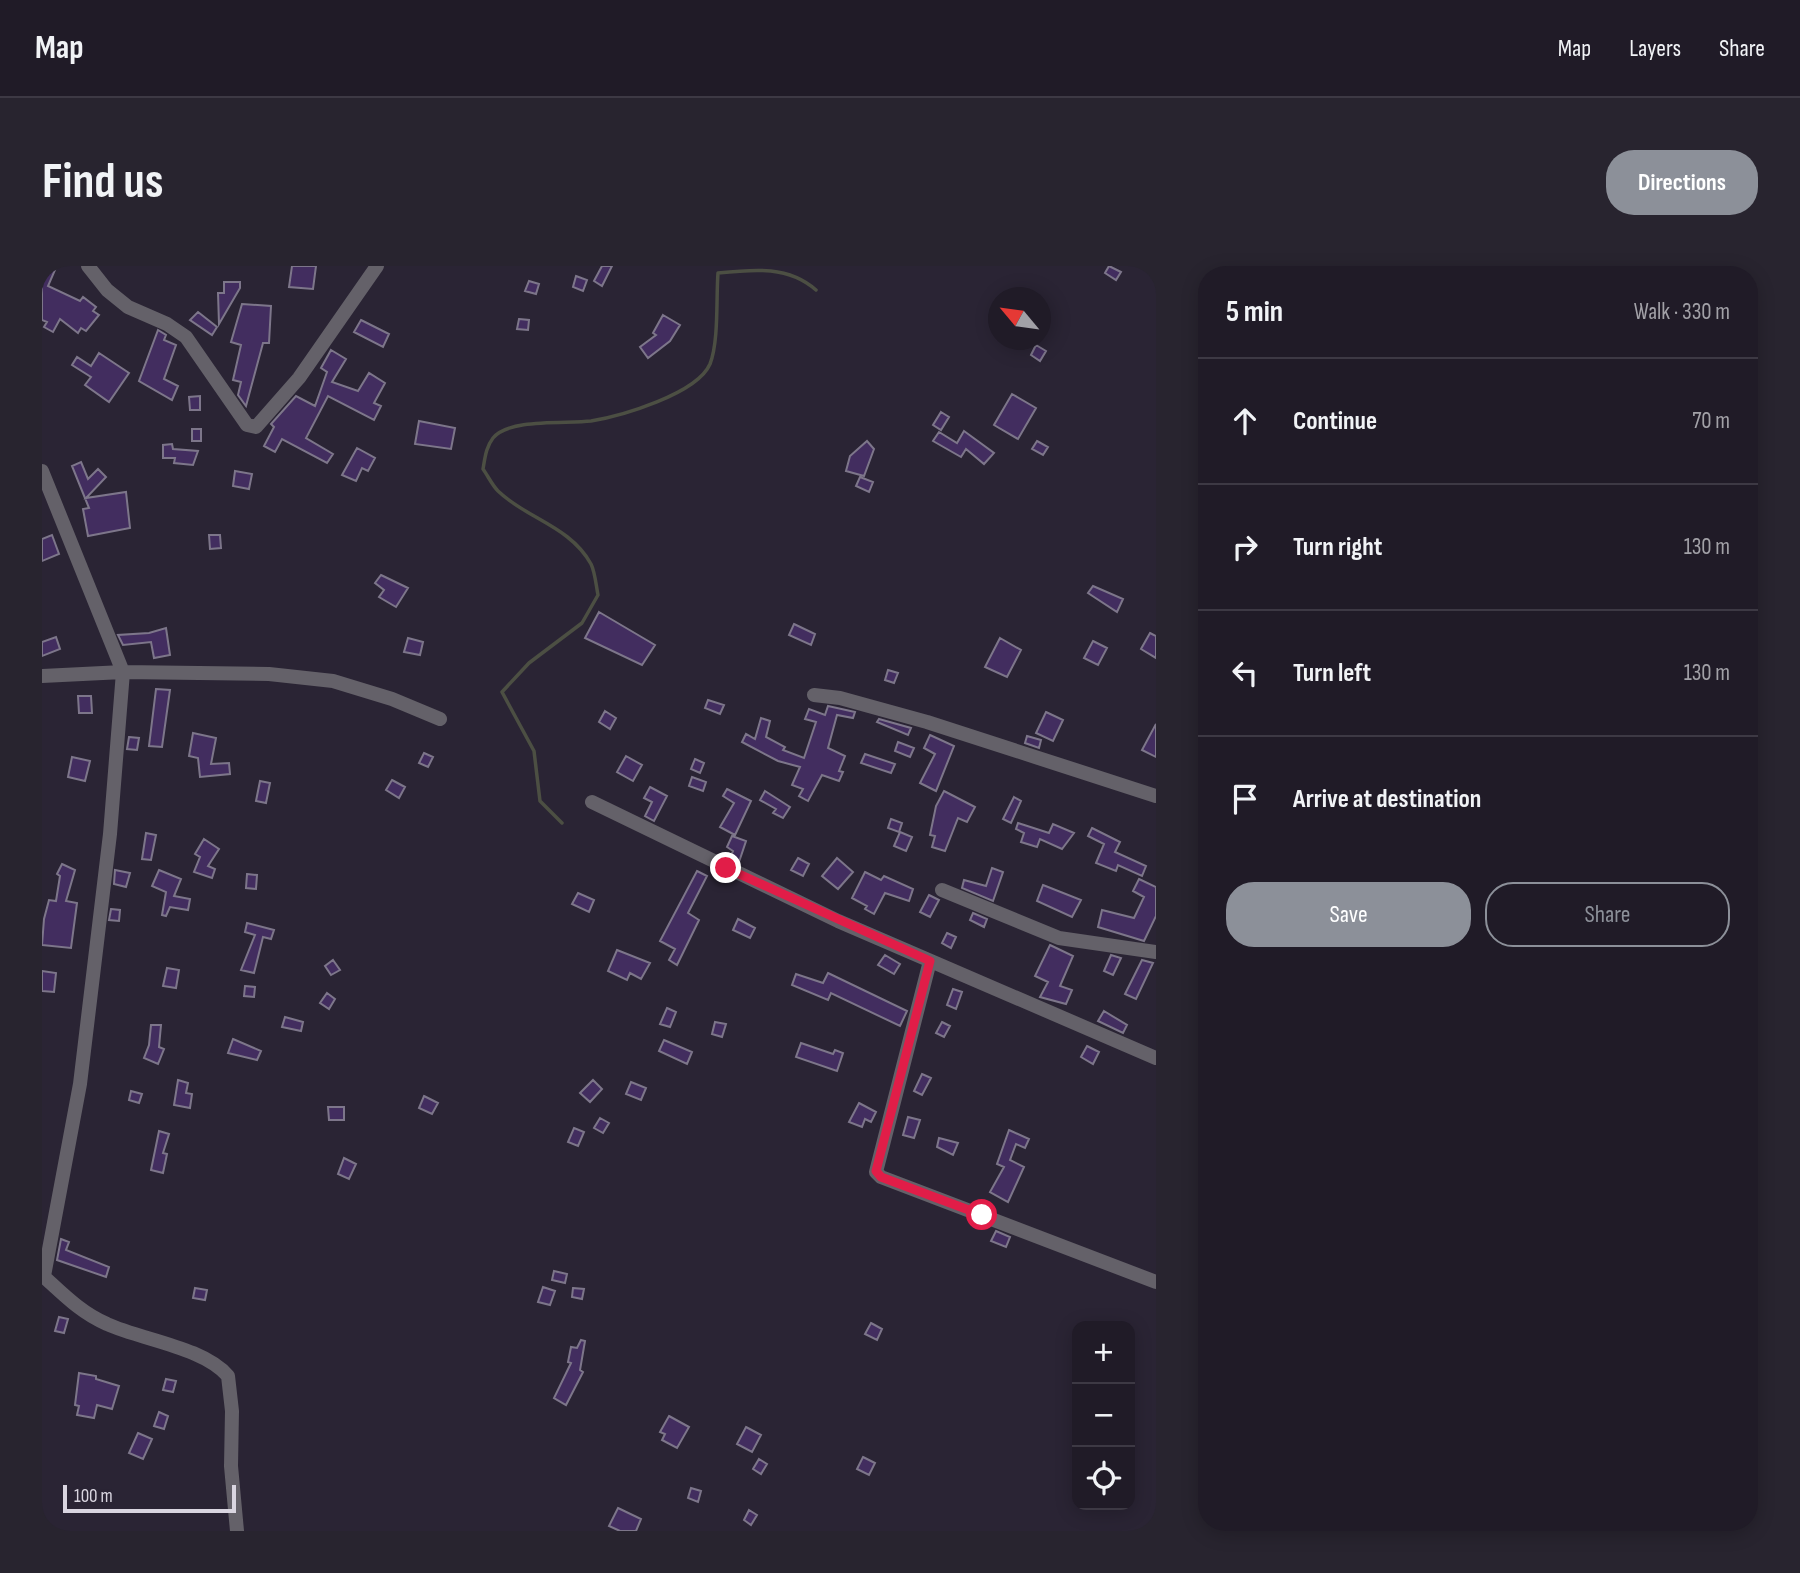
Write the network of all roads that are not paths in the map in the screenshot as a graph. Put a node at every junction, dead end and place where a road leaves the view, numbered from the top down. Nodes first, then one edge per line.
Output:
1 (88, 266) edge
2 (377, 266) edge
3 (42, 471) edge
4 (123, 672) junction
5 (42, 676) edge
6 (814, 695) dead end
7 (440, 719) dead end
8 (1156, 796) edge
9 (592, 802) dead end
10 (942, 890) dead end
11 (1156, 952) edge
12 (930, 961) junction
13 (1156, 1058) edge
14 (43, 1275) edge
15 (1156, 1282) edge
16 (237, 1531) edge

1 - 2 street
3 - 4 street
4 - 5 street
4 - 7 street
4 - 14 street
6 - 8 street
9 - 12 street
10 - 11 street
12 - 13 street
12 - 15 street
14 - 16 street

